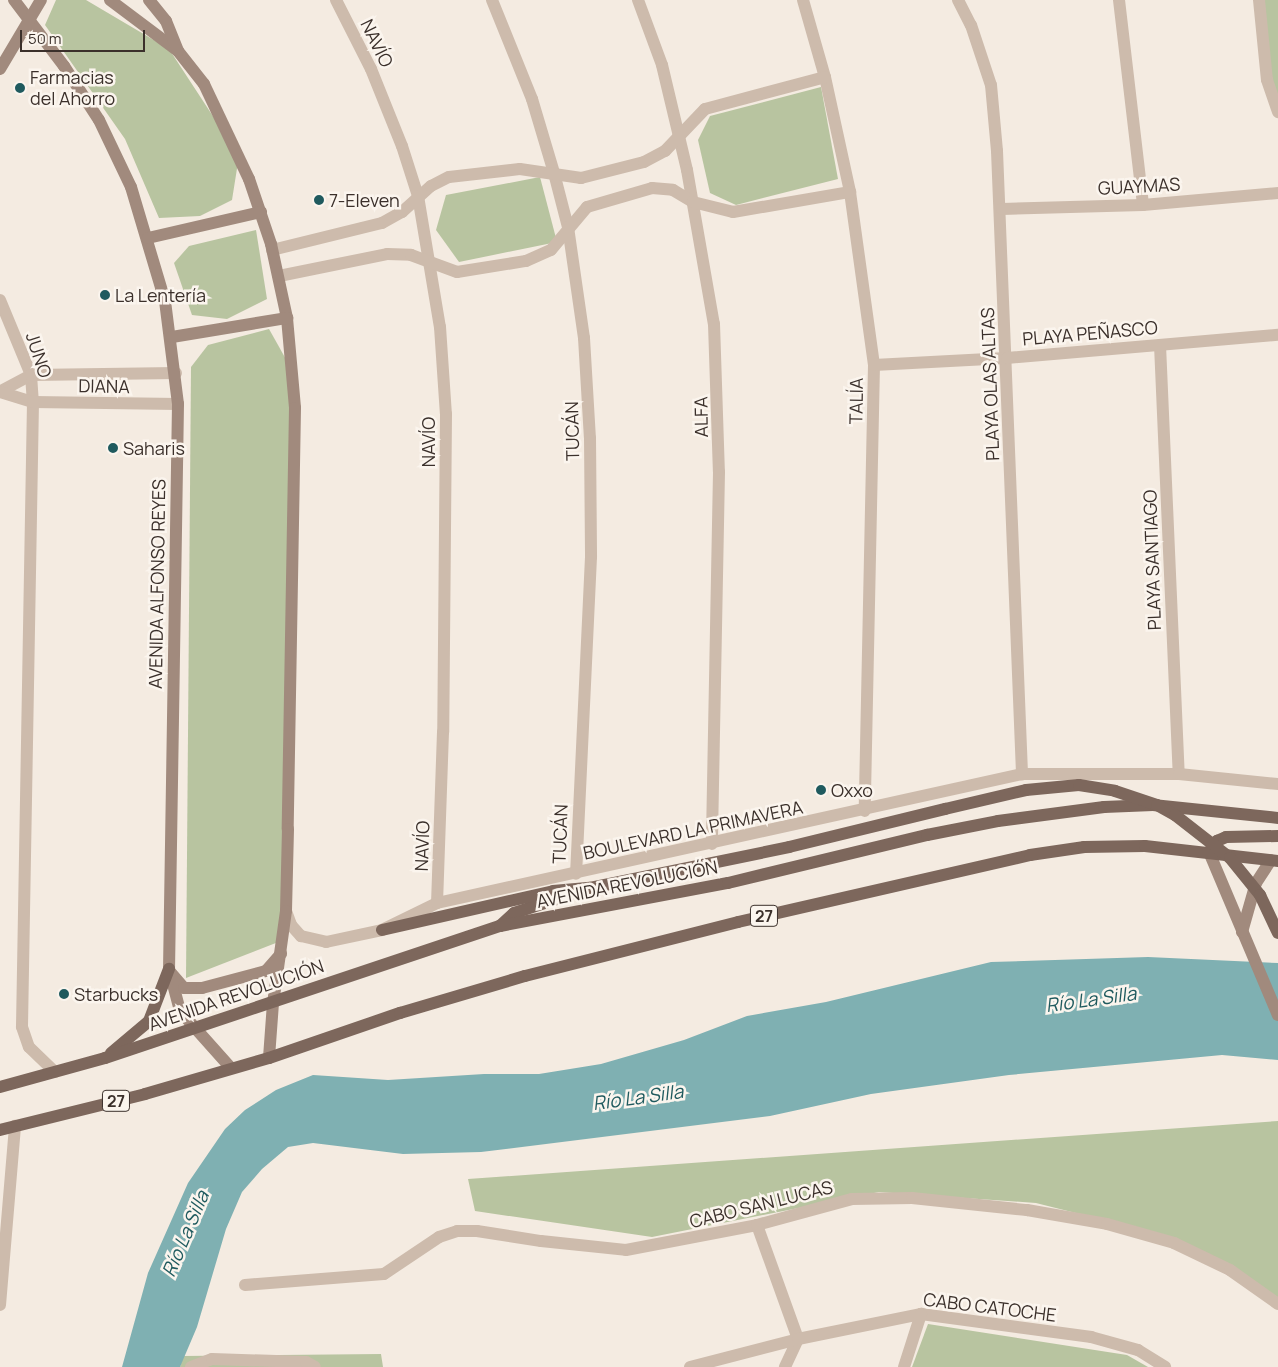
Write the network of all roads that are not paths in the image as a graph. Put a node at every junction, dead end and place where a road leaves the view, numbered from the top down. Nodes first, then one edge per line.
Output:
1 (14, 0) edge
2 (41, 0) edge
3 (110, 0) edge
4 (149, 0) edge
5 (336, 0) edge
6 (492, 0) edge
7 (638, 0) edge
8 (803, 0) edge
9 (958, 0) edge
10 (1119, 0) edge
11 (1259, 0) edge
12 (29, 20) junction
13 (178, 51) junction
14 (4, 52) edge
15 (0, 69) edge
16 (825, 77) junction
17 (1278, 112) edge
18 (678, 136) junction
19 (554, 172) junction
20 (850, 192) junction
21 (1278, 193) edge
22 (418, 196) junction
23 (694, 202) junction
24 (1143, 205) junction
25 (1002, 209) junction
26 (261, 212) junction
27 (568, 228) junction
28 (148, 238) junction
29 (272, 250) junction
30 (430, 264) junction
31 (279, 276) junction
32 (0, 300) edge
33 (287, 318) junction
34 (1278, 335) edge
35 (172, 337) junction
36 (1160, 345) junction
37 (1007, 358) junction
38 (874, 365) junction
39 (176, 373) junction
40 (31, 375) junction
41 (1, 392) edge
42 (33, 402) junction
43 (178, 404) junction
44 (1022, 774) junction
45 (1179, 774) junction
46 (1278, 784) edge
47 (865, 811) junction
48 (1278, 818) edge
49 (1278, 836) edge
50 (712, 844) junction
51 (1209, 852) junction
52 (1275, 861) edge
53 (576, 874) junction
54 (590, 888) junction
55 (437, 903) junction
56 (286, 911) junction
57 (500, 926) junction
58 (382, 930) junction
59 (1242, 932) junction
60 (1278, 933) edge
61 (282, 952) junction
62 (168, 969) junction
63 (272, 1003) junction
64 (1278, 1015) edge
65 (193, 1029) junction
66 (105, 1058) junction
67 (269, 1058) junction
68 (231, 1068) junction
69 (55, 1072) junction
70 (0, 1086) edge
71 (15, 1126) junction
72 (0, 1130) edge
73 (757, 1225) junction
74 (245, 1285) dead end
75 (0, 1301) edge
76 (1278, 1304) edge
77 (921, 1314) junction
78 (798, 1339) junction
79 (191, 1367) edge
80 (315, 1367) edge
81 (690, 1367) edge
82 (785, 1367) edge
83 (904, 1367) edge
84 (1165, 1367) edge

1 - 12 main road, AVENIDA ALFONSO REYES
2 - 12 main road
3 - 13 main road
4 - 13 main road
5 - 22 street, NAVÍO
6 - 19 street, TUCÁN
7 - 18 street, ALFA
8 - 16 street, TALÍA
9 - 25 street, PLAYA OLAS ALTAS
10 - 24 street
11 - 17 street
12 - 14 main road
12 - 28 main road, AVENIDA ALFONSO REYES
13 - 26 main road
14 - 15 main road
16 - 18 street
16 - 20 street, TALÍA
18 - 19 street
18 - 23 street, ALFA
19 - 22 street
19 - 27 street, TUCÁN
20 - 23 street
20 - 38 street, TALÍA
21 - 24 street, GUAYMAS
22 - 29 street
22 - 30 street, NAVÍO
23 - 27 street
23 - 50 street, ALFA
24 - 25 street, GUAYMAS
25 - 37 street, PLAYA OLAS ALTAS
26 - 28 main road
26 - 29 main road
27 - 30 street
27 - 53 street, TUCÁN
28 - 35 main road, AVENIDA ALFONSO REYES
29 - 31 main road
30 - 31 street
30 - 55 street, NAVÍO
31 - 33 main road
32 - 40 street, JUNO
33 - 35 main road
33 - 56 main road
34 - 36 street, PLAYA PEÑASCO
35 - 39 main road, AVENIDA ALFONSO REYES
36 - 37 street, PLAYA PEÑASCO
36 - 45 street, PLAYA SANTIAGO
37 - 38 street, PLAYA PEÑASCO
37 - 44 street, PLAYA OLAS ALTAS
38 - 47 street, TALÍA
39 - 40 street, DIANA
39 - 43 main road, AVENIDA ALFONSO REYES
40 - 41 street, DIANA
40 - 42 street, JUNO
41 - 42 street, DIANA
42 - 43 street, DIANA
42 - 69 street, JUNO
43 - 62 main road, AVENIDA ALFONSO REYES
44 - 45 street, BOULEVARD LA PRIMAVERA
44 - 47 street, BOULEVARD LA PRIMAVERA
45 - 46 street, BOULEVARD LA PRIMAVERA
47 - 50 street, BOULEVARD LA PRIMAVERA
48 - 57 main road, AVENIDA REVOLUCIÓN / 27
49 - 51 main road
50 - 53 street, BOULEVARD LA PRIMAVERA
51 - 52 main road, 27
51 - 59 main road
51 - 67 main road, 27
52 - 59 main road
53 - 55 street, BOULEVARD LA PRIMAVERA
54 - 57 main road
54 - 58 main road
54 - 60 main road, bridge
55 - 58 street, BOULEVARD LA PRIMAVERA
56 - 58 street, BOULEVARD LA PRIMAVERA
56 - 61 main road
57 - 63 main road, AVENIDA REVOLUCIÓN / 27
59 - 64 main road
61 - 62 main road
61 - 63 main road
62 - 65 main road, AVENIDA ALFONSO REYES
62 - 66 main road
63 - 65 main road, AVENIDA REVOLUCIÓN / 27
63 - 67 main road
65 - 66 main road, AVENIDA REVOLUCIÓN / 27
65 - 68 main road, AVENIDA ALFONSO REYES
66 - 69 main road, AVENIDA REVOLUCIÓN / 27
67 - 68 main road, 27
68 - 71 main road, 27
69 - 70 main road, AVENIDA REVOLUCIÓN / 27
71 - 72 main road, 27
71 - 75 street
73 - 74 street, CABO SAN LUCAS
73 - 76 street, CABO SAN LUCAS
73 - 78 street
77 - 78 street, CABO CATOCHE
77 - 83 street
77 - 84 street, CABO CATOCHE
78 - 81 street, CABO CATOCHE
78 - 82 street
79 - 80 street

